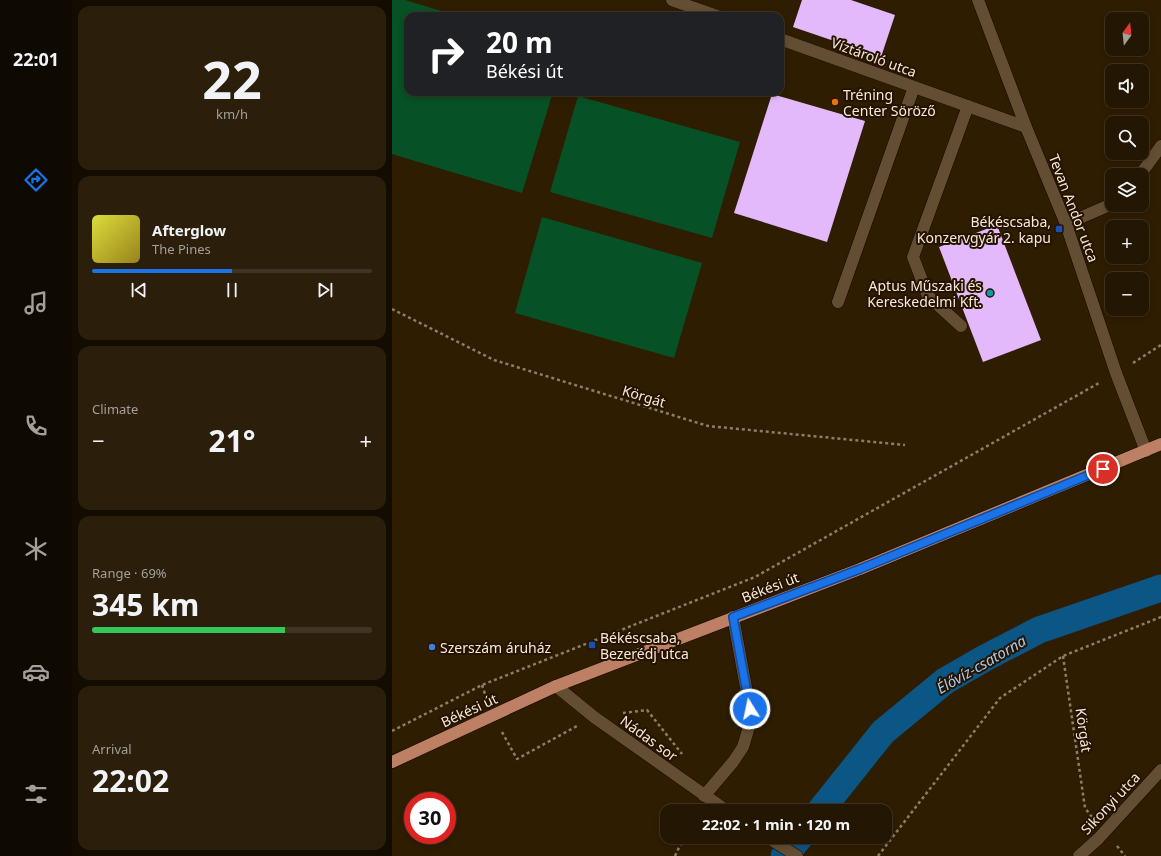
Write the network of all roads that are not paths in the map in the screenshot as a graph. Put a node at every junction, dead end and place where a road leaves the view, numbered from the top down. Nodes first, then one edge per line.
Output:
1 (672, 0) edge
2 (978, 0) edge
3 (706, 12) edge
4 (784, 40) edge
5 (914, 87) junction
6 (968, 106) junction
7 (1026, 127) junction
8 (1161, 146) edge
9 (1145, 168) edge
10 (1105, 207) edge
11 (1066, 224) junction
12 (838, 302) dead end
13 (961, 326) dead end
14 (1161, 444) edge
15 (1146, 451) junction
16 (733, 617) junction
17 (556, 686) junction
18 (392, 762) edge
19 (1161, 770) edge
20 (704, 796) junction
21 (716, 804) edge
22 (778, 844) edge
23 (797, 856) edge
24 (1079, 856) edge

1 - 3 street
2 - 7 street, Tevan Andor utca
4 - 5 street, Víztároló utca
5 - 6 street, Víztároló utca
5 - 12 street
6 - 7 street, Víztároló utca
6 - 13 street
7 - 11 street, Tevan Andor utca
8 - 9 street
10 - 11 street
11 - 15 street, Tevan Andor utca
14 - 15 main road, Békési út
15 - 16 main road, Békési út
16 - 17 main road, Békési út
16 - 20 street
17 - 18 main road, Békési út
17 - 20 street, Nádas sor
19 - 24 street, Sikonyi utca
20 - 21 street, Nádas sor
22 - 23 street

